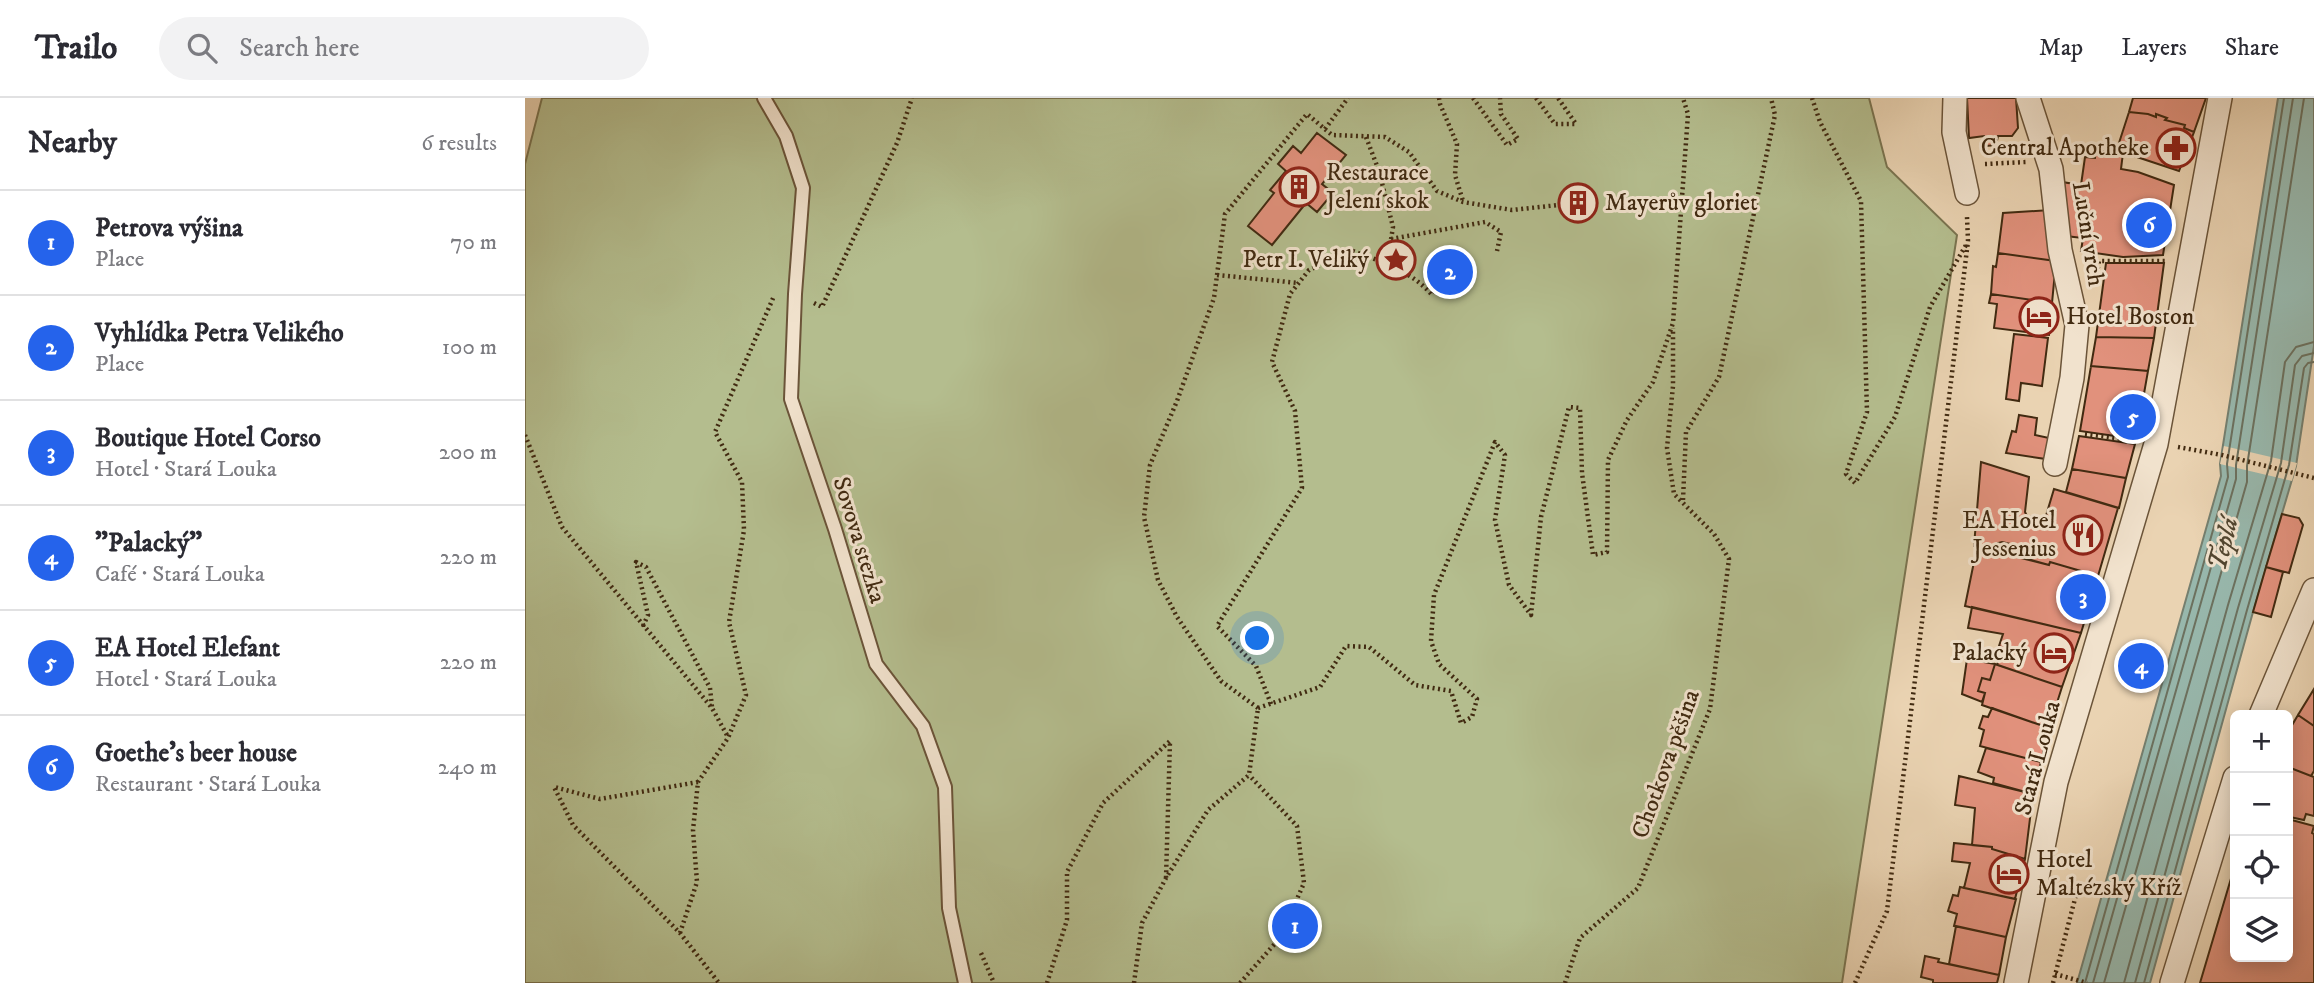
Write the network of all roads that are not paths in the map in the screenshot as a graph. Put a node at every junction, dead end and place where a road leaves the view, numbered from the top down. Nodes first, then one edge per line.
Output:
1 (764, 98) edge
2 (1955, 98) edge
3 (2028, 98) edge
4 (2220, 98) edge
5 (1967, 193) dead end
6 (2055, 464) dead end
7 (2314, 590) edge
8 (2263, 710) edge
9 (2230, 794) edge
10 (965, 983) edge
11 (2016, 983) edge
12 (2172, 983) edge

1 - 10 lane, Sovova stezka
2 - 5 street
3 - 6 street, Luční vrch
4 - 11 street, Stará Louka
7 - 8 street
9 - 12 street

